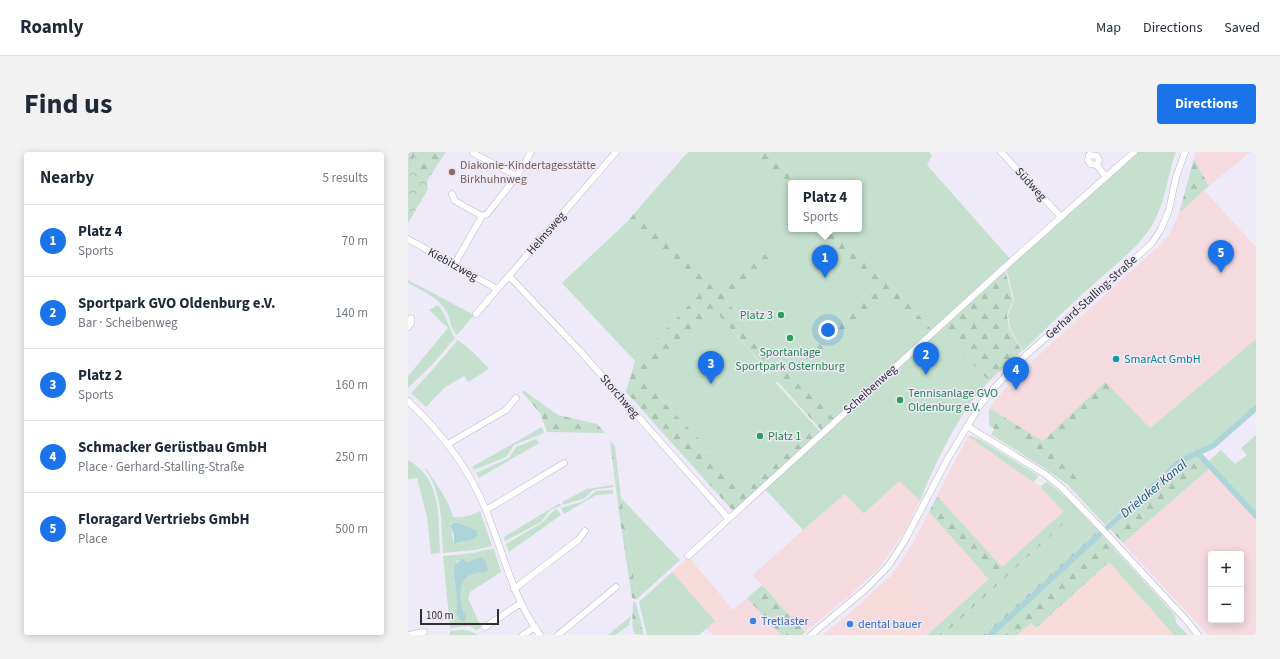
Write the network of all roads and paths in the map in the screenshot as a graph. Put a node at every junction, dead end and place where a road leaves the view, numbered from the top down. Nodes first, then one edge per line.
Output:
1 (531, 152) edge
2 (616, 152) edge
3 (1001, 152) edge
4 (1134, 152) edge
5 (1185, 152) edge
6 (473, 153) dead end
7 (1087, 154) edge
8 (517, 176) junction
9 (1106, 177) junction
10 (452, 194) dead end
11 (482, 216) junction
12 (1061, 217) junction
13 (408, 239) edge
14 (454, 265) junction
15 (509, 276) junction
16 (497, 289) junction
17 (476, 314) dead end
18 (411, 318) dead end
19 (408, 327) edge
20 (516, 398) dead end
21 (408, 400) edge
22 (968, 426) junction
23 (448, 444) junction
24 (564, 463) dead end
25 (486, 510) junction
26 (728, 518) junction
27 (585, 531) dead end
28 (688, 556) dead end
29 (616, 587) dead end
30 (514, 589) junction
31 (521, 603) junction
32 (485, 627) dead end
33 (535, 627) junction
34 (424, 632) dead end
35 (408, 635) edge
36 (523, 635) edge
37 (540, 635) edge
38 (558, 635) edge
39 (811, 635) edge
40 (1198, 635) edge

1 - 8 street
2 - 15 street, Helmsweg
3 - 12 street, Südweg
4 - 9 street, Scheibenweg
5 - 22 street, Gerhard-Stalling-Straße
6 - 8 street
7 - 9 street
8 - 11 street
9 - 12 street, Scheibenweg
10 - 11 street
11 - 14 street
12 - 26 street, Scheibenweg
13 - 14 street, Kiebitzweg
14 - 16 street, Kiebitzweg
15 - 16 street, Helmsweg
15 - 26 street, Storchweg
16 - 17 street, Helmsweg
18 - 19 street
20 - 23 street
21 - 23 street
22 - 39 street, Gerhard-Stalling-Straße
22 - 40 street
23 - 25 street
24 - 25 street
25 - 30 street
26 - 28 street, Scheibenweg
27 - 30 street
29 - 38 street
30 - 31 street
31 - 32 street
31 - 33 street
33 - 36 street
33 - 37 street
34 - 35 street

